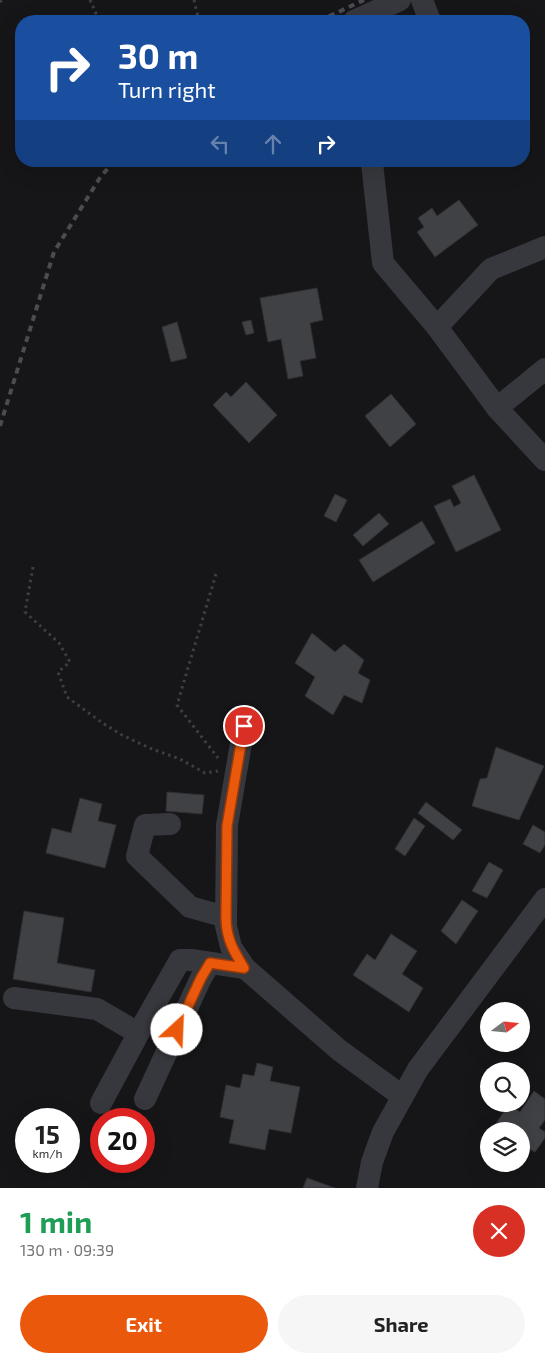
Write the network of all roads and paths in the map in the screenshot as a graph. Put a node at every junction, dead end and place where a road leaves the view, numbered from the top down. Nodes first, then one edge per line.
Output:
1 (90, 0) edge
2 (194, 0) edge
3 (400, 0) edge
4 (422, 0) edge
5 (97, 15) edge
6 (198, 15) edge
7 (367, 15) edge
8 (428, 15) edge
9 (372, 167) edge
10 (545, 247) edge
11 (436, 328) junction
12 (545, 369) edge
13 (497, 408) junction
14 (545, 460) edge
15 (33, 567) dead end
16 (216, 574) dead end
17 (244, 726) dead end
18 (231, 775) junction
19 (170, 824) dead end
20 (545, 899) edge
21 (226, 917) junction
22 (210, 963) junction
23 (244, 968) junction
24 (14, 998) dead end
25 (138, 1032) junction
26 (402, 1096) junction
27 (145, 1099) dead end
28 (101, 1102) dead end
29 (367, 1188) edge

1 - 5 path
2 - 6 path
3 - 7 street
4 - 8 street
9 - 11 street
10 - 11 street
11 - 13 street
12 - 13 street
13 - 14 street
15 - 18 path
16 - 18 path
17 - 18 street
18 - 21 street
19 - 21 street
20 - 26 street
21 - 23 street
22 - 23 street
22 - 25 street
22 - 27 street
23 - 26 street
24 - 25 street
25 - 28 street
26 - 29 street

